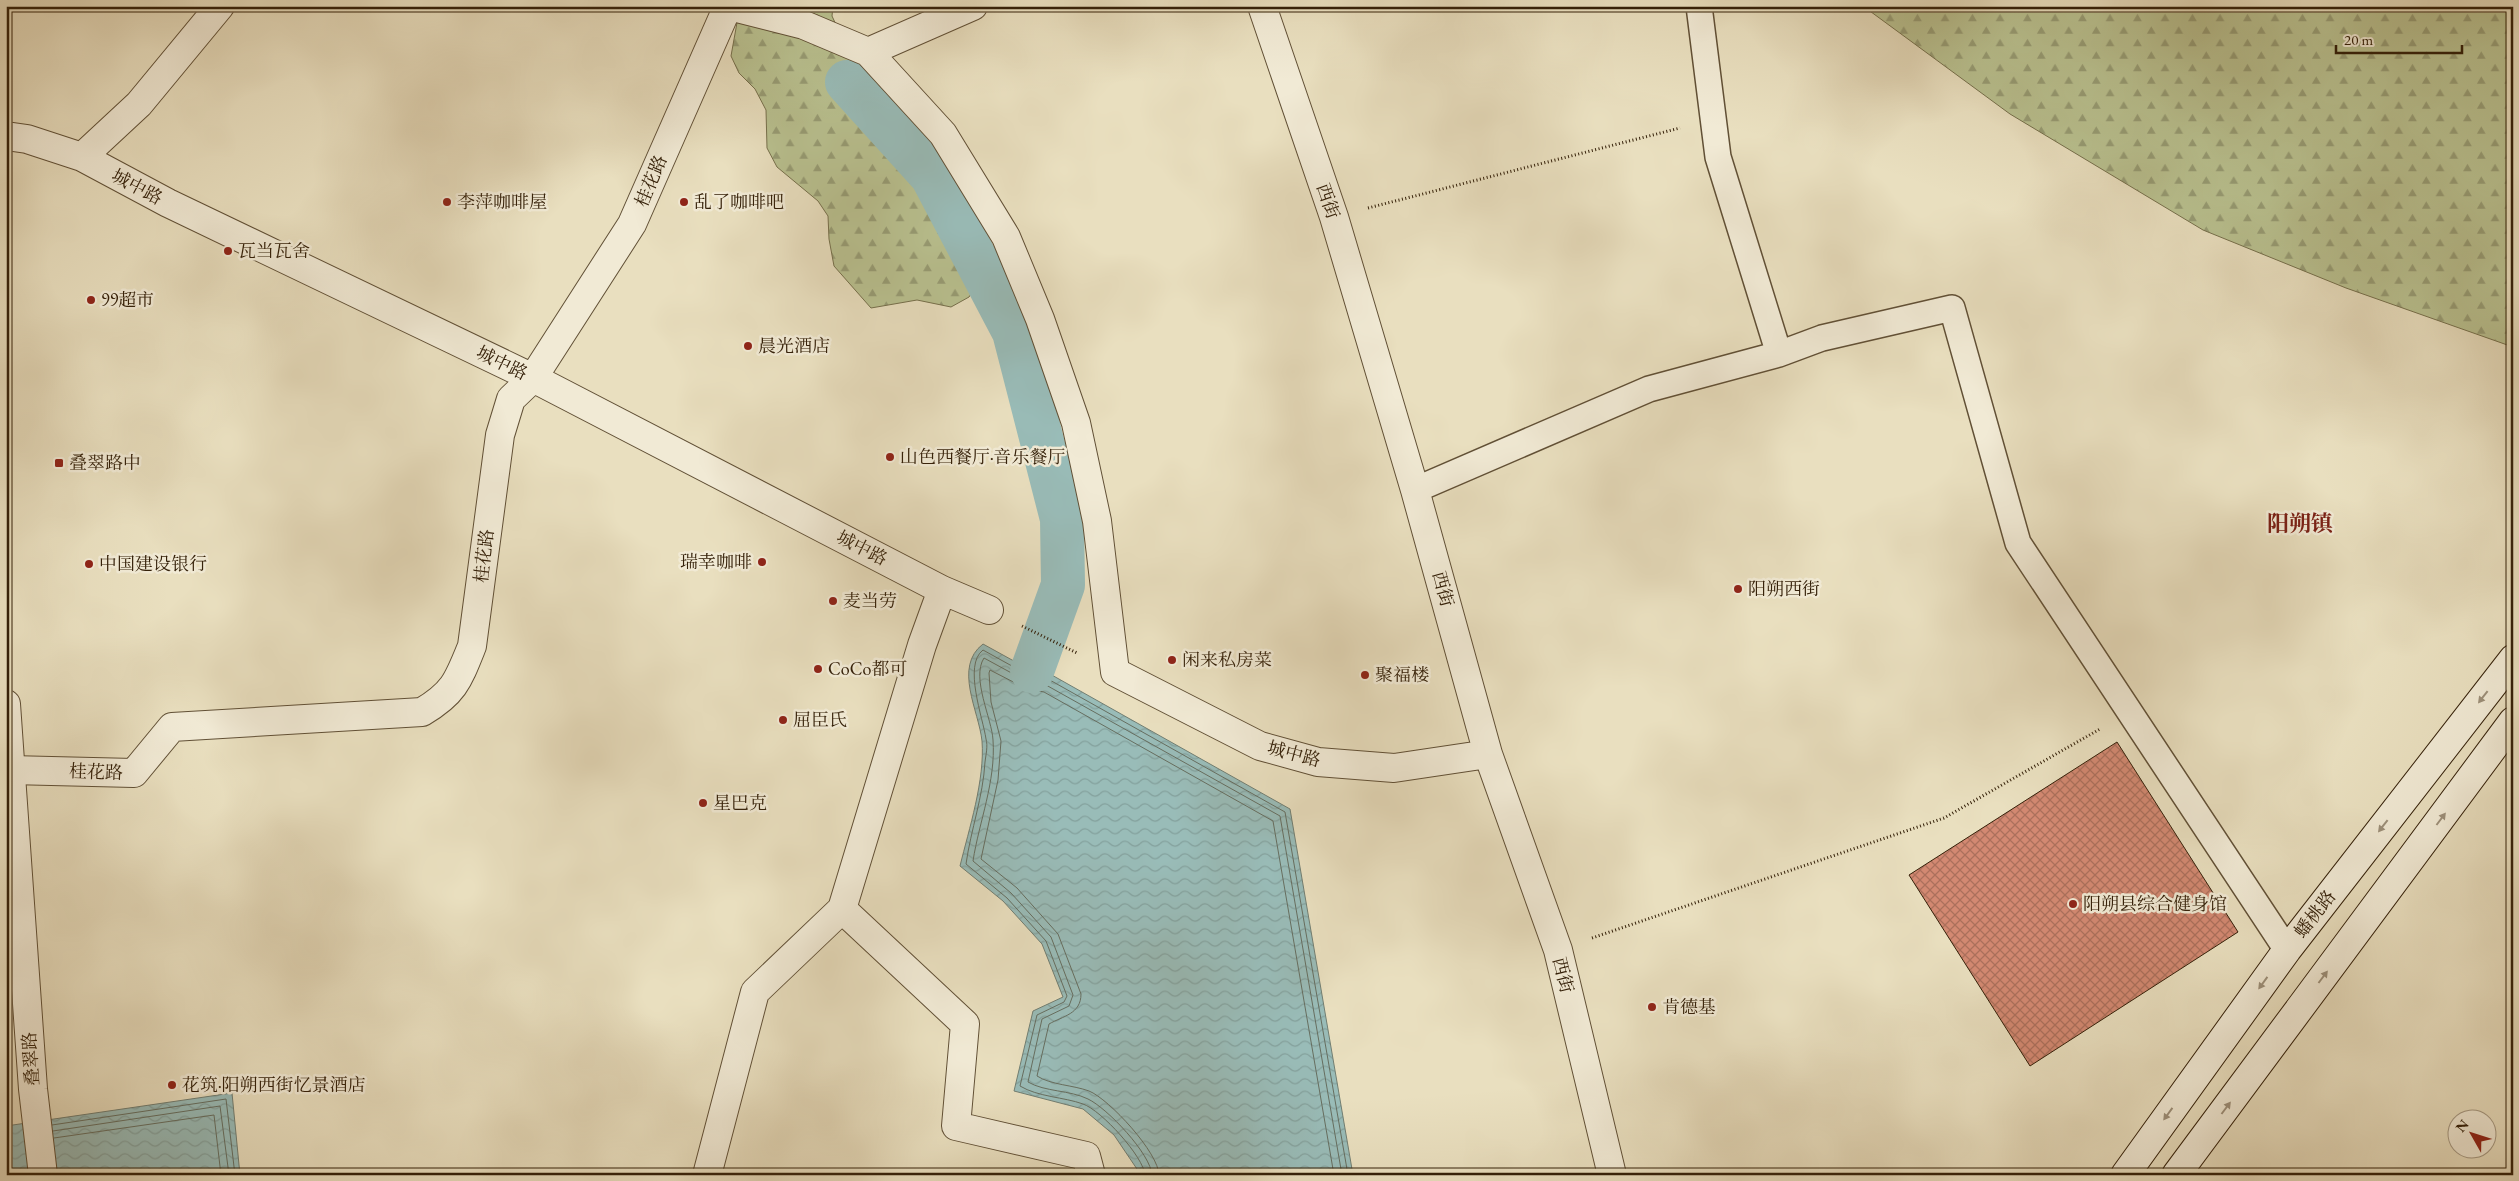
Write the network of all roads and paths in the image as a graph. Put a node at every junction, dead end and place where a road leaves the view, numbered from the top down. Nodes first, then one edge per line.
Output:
1 (220, 6) edge
2 (728, 6) edge
3 (973, 6) edge
4 (1262, 6) edge
5 (1699, 6) edge
6 (868, 52) junction
7 (1714, 120) junction
8 (6, 136) edge
9 (82, 156) junction
10 (1334, 217) junction
11 (1779, 354) junction
12 (533, 378) junction
13 (1415, 490) junction
14 (942, 590) junction
15 (989, 610) dead end
16 (2513, 659) edge
17 (6, 704) edge
18 (2129, 713) junction
19 (2513, 722) edge
20 (1488, 754) junction
21 (10, 770) junction
22 (842, 909) junction
23 (1558, 950) junction
24 (2287, 950) junction
25 (43, 1175) edge
26 (708, 1175) edge
27 (1091, 1175) edge
28 (1612, 1175) edge
29 (2125, 1175) edge
30 (2176, 1175) edge

1 - 9 street
2 - 6 street
2 - 12 street, 桂花路
3 - 6 street
4 - 10 street, 西街
5 - 7 lane
6 - 20 street, 城中路
7 - 10 path
7 - 11 lane
8 - 9 street, 城中路
9 - 12 street, 城中路
10 - 13 street, 西街
11 - 13 lane
11 - 18 lane
12 - 14 street, 城中路
12 - 21 street, 桂花路
13 - 20 street, 西街
14 - 15 street, 城中路
14 - 22 street
16 -> 24 street, 蟠桃路
17 - 21 street, 叠翠路
18 - 23 path
18 - 24 lane
30 -> 19 street
20 - 23 street, 西街
21 - 25 street, 叠翠路
22 - 26 street
22 - 27 street
23 - 28 street, 西街
24 -> 29 street, 蟠桃路

